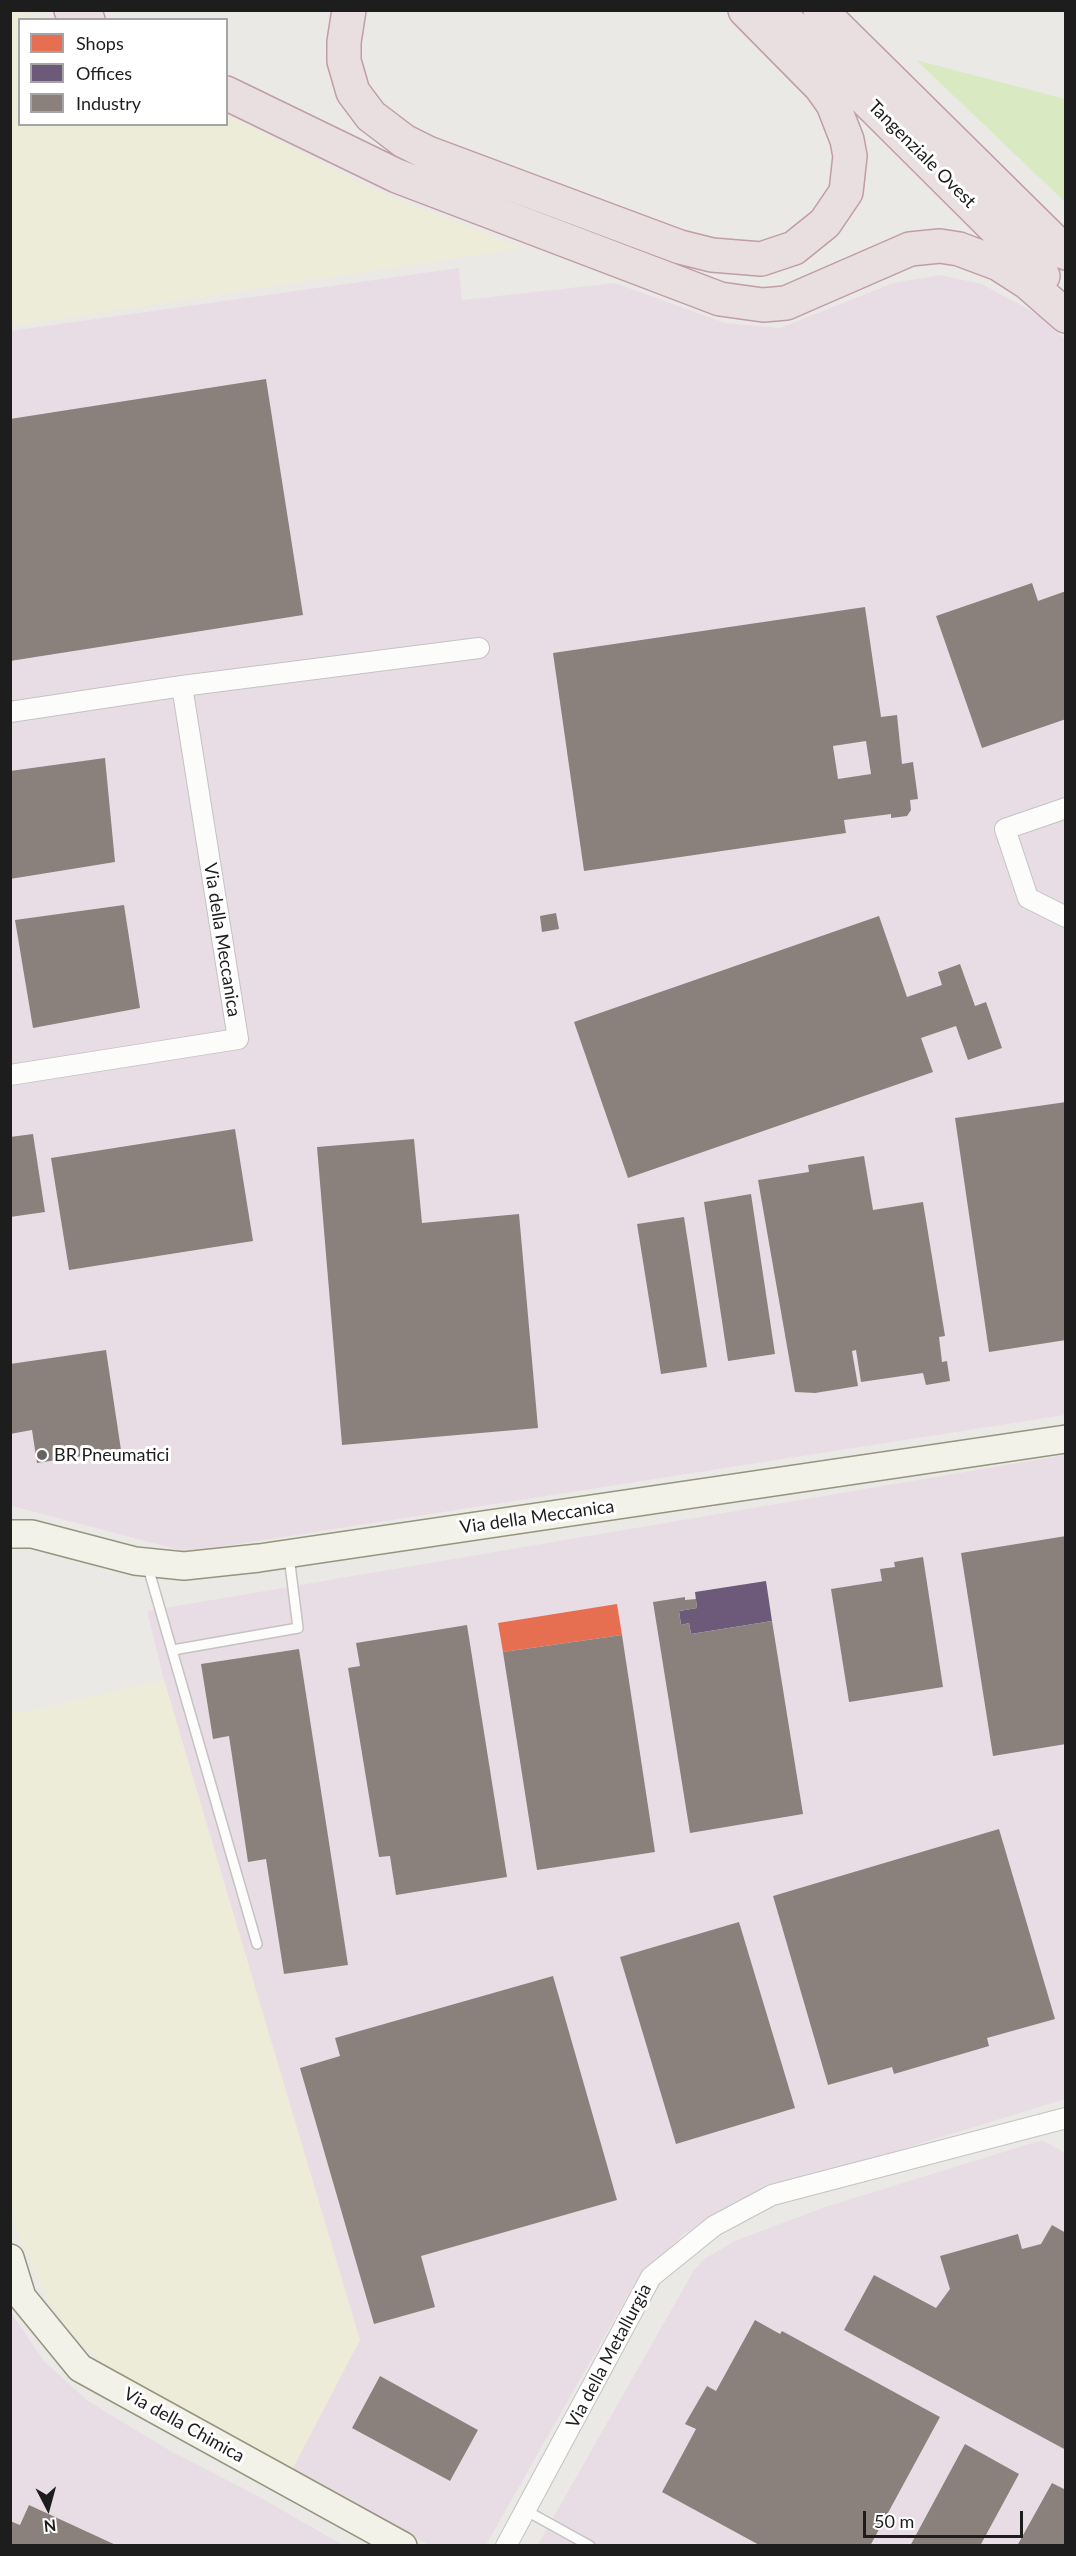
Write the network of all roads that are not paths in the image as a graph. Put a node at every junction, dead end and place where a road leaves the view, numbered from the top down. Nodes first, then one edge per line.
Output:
1 (71, 10) edge
2 (349, 10) edge
3 (745, 10) edge
4 (776, 10) edge
5 (820, 10) edge
6 (826, 10) edge
7 (85, 18) edge
8 (228, 94) edge
9 (1065, 224) edge
10 (1065, 253) edge
11 (1065, 298) edge
12 (1065, 316) edge
13 (479, 648) dead end
14 (182, 686) junction
15 (10, 712) edge
16 (1065, 808) edge
17 (1065, 917) edge
18 (10, 1075) edge
19 (1065, 1439) edge
20 (10, 1534) edge
21 (289, 1553) junction
22 (146, 1562) junction
23 (173, 1650) junction
24 (257, 1944) dead end
25 (1060, 2124) edge
26 (10, 2258) edge
27 (525, 2510) junction
28 (403, 2546) edge
29 (506, 2546) edge
30 (590, 2546) edge

1 - 7 highway
2 - 3 highway
4 - 11 highway, Tangenziale Ovest
5 - 10 highway, Tangenziale Ovest
6 - 9 highway
8 - 12 highway
13 - 14 street
14 - 15 street
14 - 18 street, Via della Meccanica
16 - 17 street
19 - 21 street, Via della Meccanica
20 - 22 street, Via della Meccanica
21 - 22 street, Via della Meccanica
21 - 23 lane
22 - 23 lane
23 - 24 lane
25 - 27 street, Via della Metallurgia
26 - 28 street, Via della Chimica
27 - 29 street, Via della Metallurgia
27 - 30 lane

